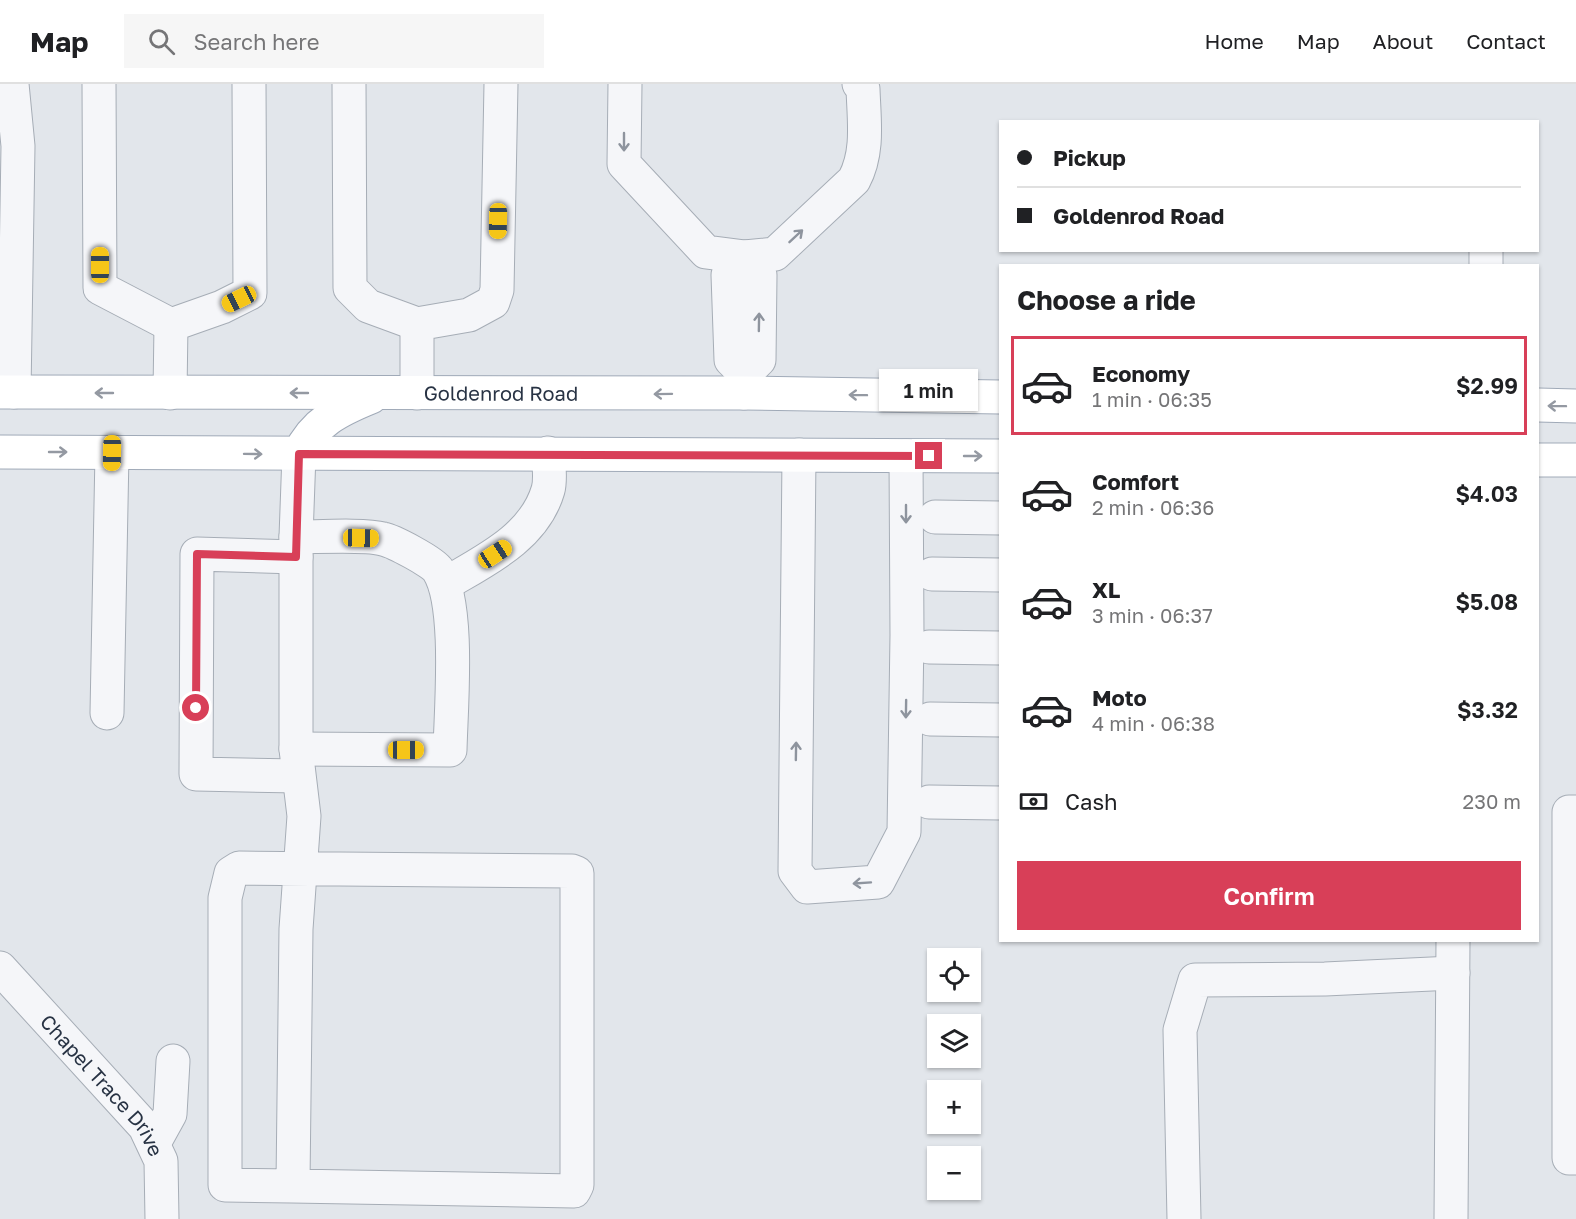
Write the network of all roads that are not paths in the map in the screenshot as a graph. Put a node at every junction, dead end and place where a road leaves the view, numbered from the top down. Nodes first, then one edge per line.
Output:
1 (12, 84) edge
2 (99, 84) edge
3 (249, 84) edge
4 (349, 84) edge
5 (501, 84) edge
6 (625, 84) edge
7 (859, 84) edge
8 (745, 257) junction
9 (417, 324) junction
10 (171, 325) junction
11 (745, 384) junction
12 (7, 392) edge
13 (170, 393) junction
14 (417, 393) junction
15 (378, 394) junction
16 (999, 397) edge
17 (1539, 405) edge
18 (1576, 406) edge
19 (0, 452) edge
20 (112, 453) junction
21 (548, 453) junction
22 (299, 454) junction
23 (800, 454) junction
24 (906, 456) junction
25 (999, 456) edge
26 (1539, 460) edge
27 (1576, 460) edge
28 (935, 517) dead end
29 (999, 518) edge
30 (296, 547) junction
31 (932, 574) dead end
32 (999, 575) edge
33 (445, 584) junction
34 (929, 647) dead end
35 (999, 648) edge
36 (107, 713) dead end
37 (930, 719) dead end
38 (999, 720) edge
39 (297, 763) junction
40 (929, 802) dead end
41 (999, 803) edge
42 (1576, 812) edge
43 (300, 867) junction
44 (1453, 942) edge
45 (0, 968) edge
46 (1453, 973) junction
47 (173, 1061) dead end
48 (154, 1143) junction
49 (1576, 1158) edge
50 (292, 1186) junction
51 (162, 1219) edge
52 (1184, 1219) edge
53 (1451, 1219) edge

1 - 12 lane
2 - 10 lane
3 - 10 lane
4 - 9 lane
5 - 9 lane
6 -> 8 lane
8 -> 7 lane
8 - 11 lane
9 - 14 lane
10 - 13 lane
11 -> 14 main road, Goldenrod Road
16 -> 11 main road, Goldenrod Road
13 -> 12 main road, Goldenrod Road
15 -> 13 main road, Goldenrod Road
14 - 15 main road, Goldenrod Road
15 - 22 main road
18 -> 17 main road
19 -> 20 main road
20 -> 22 main road
20 - 36 lane
21 - 22 main road
21 - 23 main road
21 - 33 lane
22 - 30 lane
23 - 24 main road
24 -> 23 lane
24 -> 25 main road
26 - 27 main road
28 - 29 lane
30 - 33 lane
30 - 39 lane
30 - 39 lane
31 - 32 lane
33 - 39 lane
34 - 35 lane
37 - 38 lane
39 - 43 lane
40 - 41 lane
42 - 49 lane
43 - 50 lane
43 - 50 lane
43 - 50 lane
44 - 46 lane
45 - 48 lane, Chapel Trace Drive
46 - 52 lane
46 - 53 lane
47 - 48 lane
48 - 51 lane, Chapel Trace Drive

